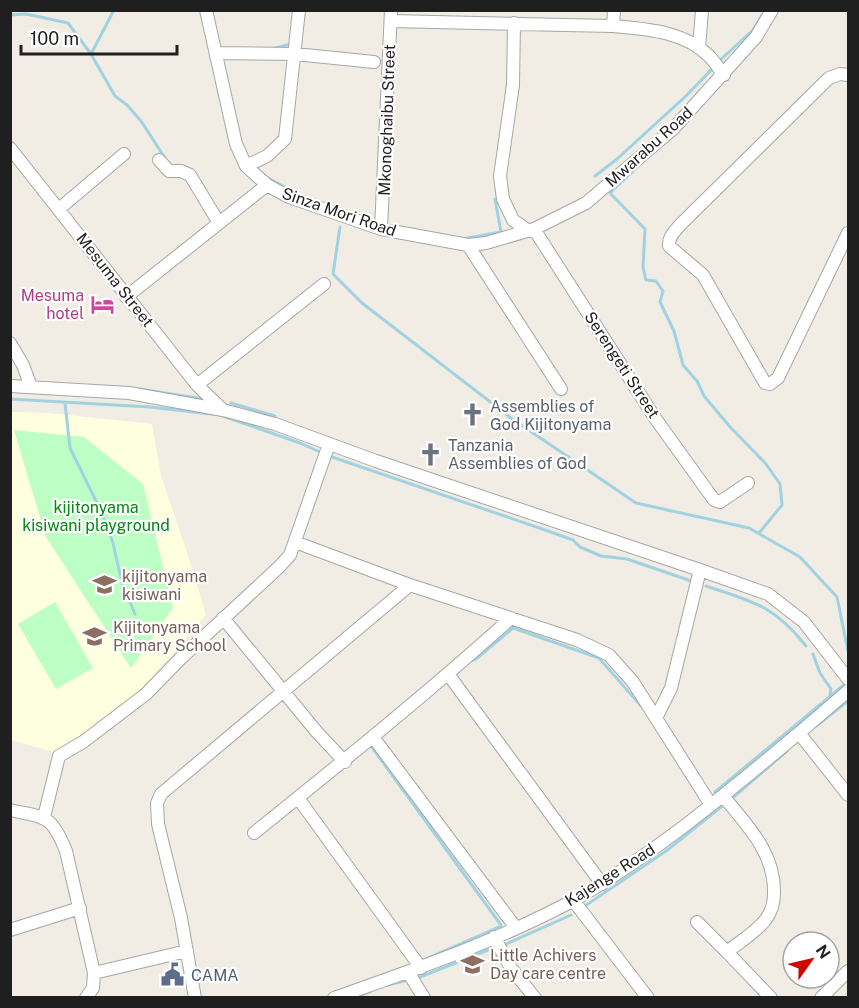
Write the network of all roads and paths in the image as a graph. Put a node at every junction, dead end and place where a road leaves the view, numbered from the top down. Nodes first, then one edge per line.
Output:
1 (206, 10) edge
2 (299, 10) edge
3 (528, 10) edge
4 (614, 10) edge
5 (702, 10) edge
6 (772, 10) edge
7 (391, 16) edge
8 (514, 23) junction
9 (527, 24) junction
10 (613, 26) junction
11 (699, 48) junction
12 (295, 54) junction
13 (216, 56) junction
14 (374, 62) dead end
15 (724, 75) junction
16 (849, 75) edge
17 (10, 148) edge
18 (124, 154) dead end
19 (159, 160) dead end
20 (246, 166) junction
21 (267, 185) junction
22 (60, 208) junction
23 (219, 223) junction
24 (381, 229) junction
25 (530, 230) junction
26 (849, 233) edge
27 (468, 245) junction
28 (324, 284) dead end
29 (126, 297) junction
30 (10, 343) edge
31 (197, 385) junction
32 (10, 386) edge
33 (31, 387) junction
34 (561, 389) dead end
35 (223, 410) junction
36 (329, 444) junction
37 (748, 483) dead end
38 (295, 542) junction
39 (700, 570) junction
40 (410, 585) junction
41 (223, 618) junction
42 (511, 618) junction
43 (448, 674) junction
44 (849, 679) edge
45 (282, 691) junction
46 (849, 691) edge
47 (656, 718) junction
48 (799, 733) junction
49 (373, 737) junction
50 (345, 762) junction
51 (723, 795) junction
52 (849, 795) edge
53 (298, 798) junction
54 (711, 805) junction
55 (11, 810) edge
56 (44, 817) junction
57 (254, 833) dead end
58 (602, 884) junction
59 (573, 900) junction
60 (80, 908) junction
61 (697, 922) dead end
62 (516, 928) junction
63 (10, 930) edge
64 (494, 937) junction
65 (187, 951) junction
66 (727, 952) junction
67 (421, 968) junction
68 (849, 971) edge
69 (408, 972) junction
70 (94, 973) junction
71 (86, 998) edge
72 (195, 998) edge
73 (334, 998) edge
74 (424, 998) edge
75 (535, 998) edge
76 (648, 998) edge
77 (771, 998) edge
78 (821, 998) edge

1 - 13 street, Sinza Mori Road
2 - 12 street
3 - 9 street
4 - 10 street
5 - 11 street
6 - 15 street, Mwarabu Road
7 - 8 street
7 - 24 street, Mkonoghaibu Street
8 - 9 street
8 - 25 street, Serengeti Street
9 - 10 street
10 - 11 street
11 - 15 street
12 - 13 street
12 - 14 street
12 - 20 street
13 - 20 street, Sinza Mori Road
15 - 25 street, Mwarabu Road
16 - 26 street
17 - 22 street, Mesuma Street
18 - 22 street
19 - 23 street
20 - 21 street, Sinza Mori Road
21 - 23 street
21 - 24 street, Sinza Mori Road
22 - 29 street, Mesuma Street
23 - 29 street
24 - 27 street, Sinza Mori Road
25 - 27 street, Sinza Mori Road
25 - 37 street, Serengeti Street
27 - 34 street
28 - 31 street
29 - 31 street, Mesuma Street
30 - 33 street
31 - 35 street, Mesuma Street
32 - 33 street
33 - 35 street
35 - 36 street
36 - 38 street
36 - 39 street
38 - 40 street
38 - 41 street
39 - 44 street
39 - 47 street
40 - 42 street
40 - 45 street
41 - 45 street
41 - 56 street
42 - 43 street
42 - 47 street
43 - 49 street
43 - 58 street
45 - 50 street
45 - 65 street
46 - 48 street, Kajenge Road
47 - 54 street
48 - 51 street, Kajenge Road
48 - 52 street
49 - 50 street
49 - 62 street
50 - 53 street
51 - 54 street, Kajenge Road
51 - 66 street
53 - 57 street
53 - 67 street
54 - 58 street, Kajenge Road
55 - 56 street
56 - 60 street
58 - 59 street, Kajenge Road
59 - 62 street, Kajenge Road
59 - 76 street
60 - 63 street
60 - 70 street
61 - 66 street
62 - 64 street, Kajenge Road
64 - 67 street, Kajenge Road
64 - 75 street
65 - 70 street
65 - 72 street
66 - 77 street
67 - 69 street, Kajenge Road
68 - 78 street
69 - 73 street, Kajenge Road
69 - 74 street
70 - 71 street

